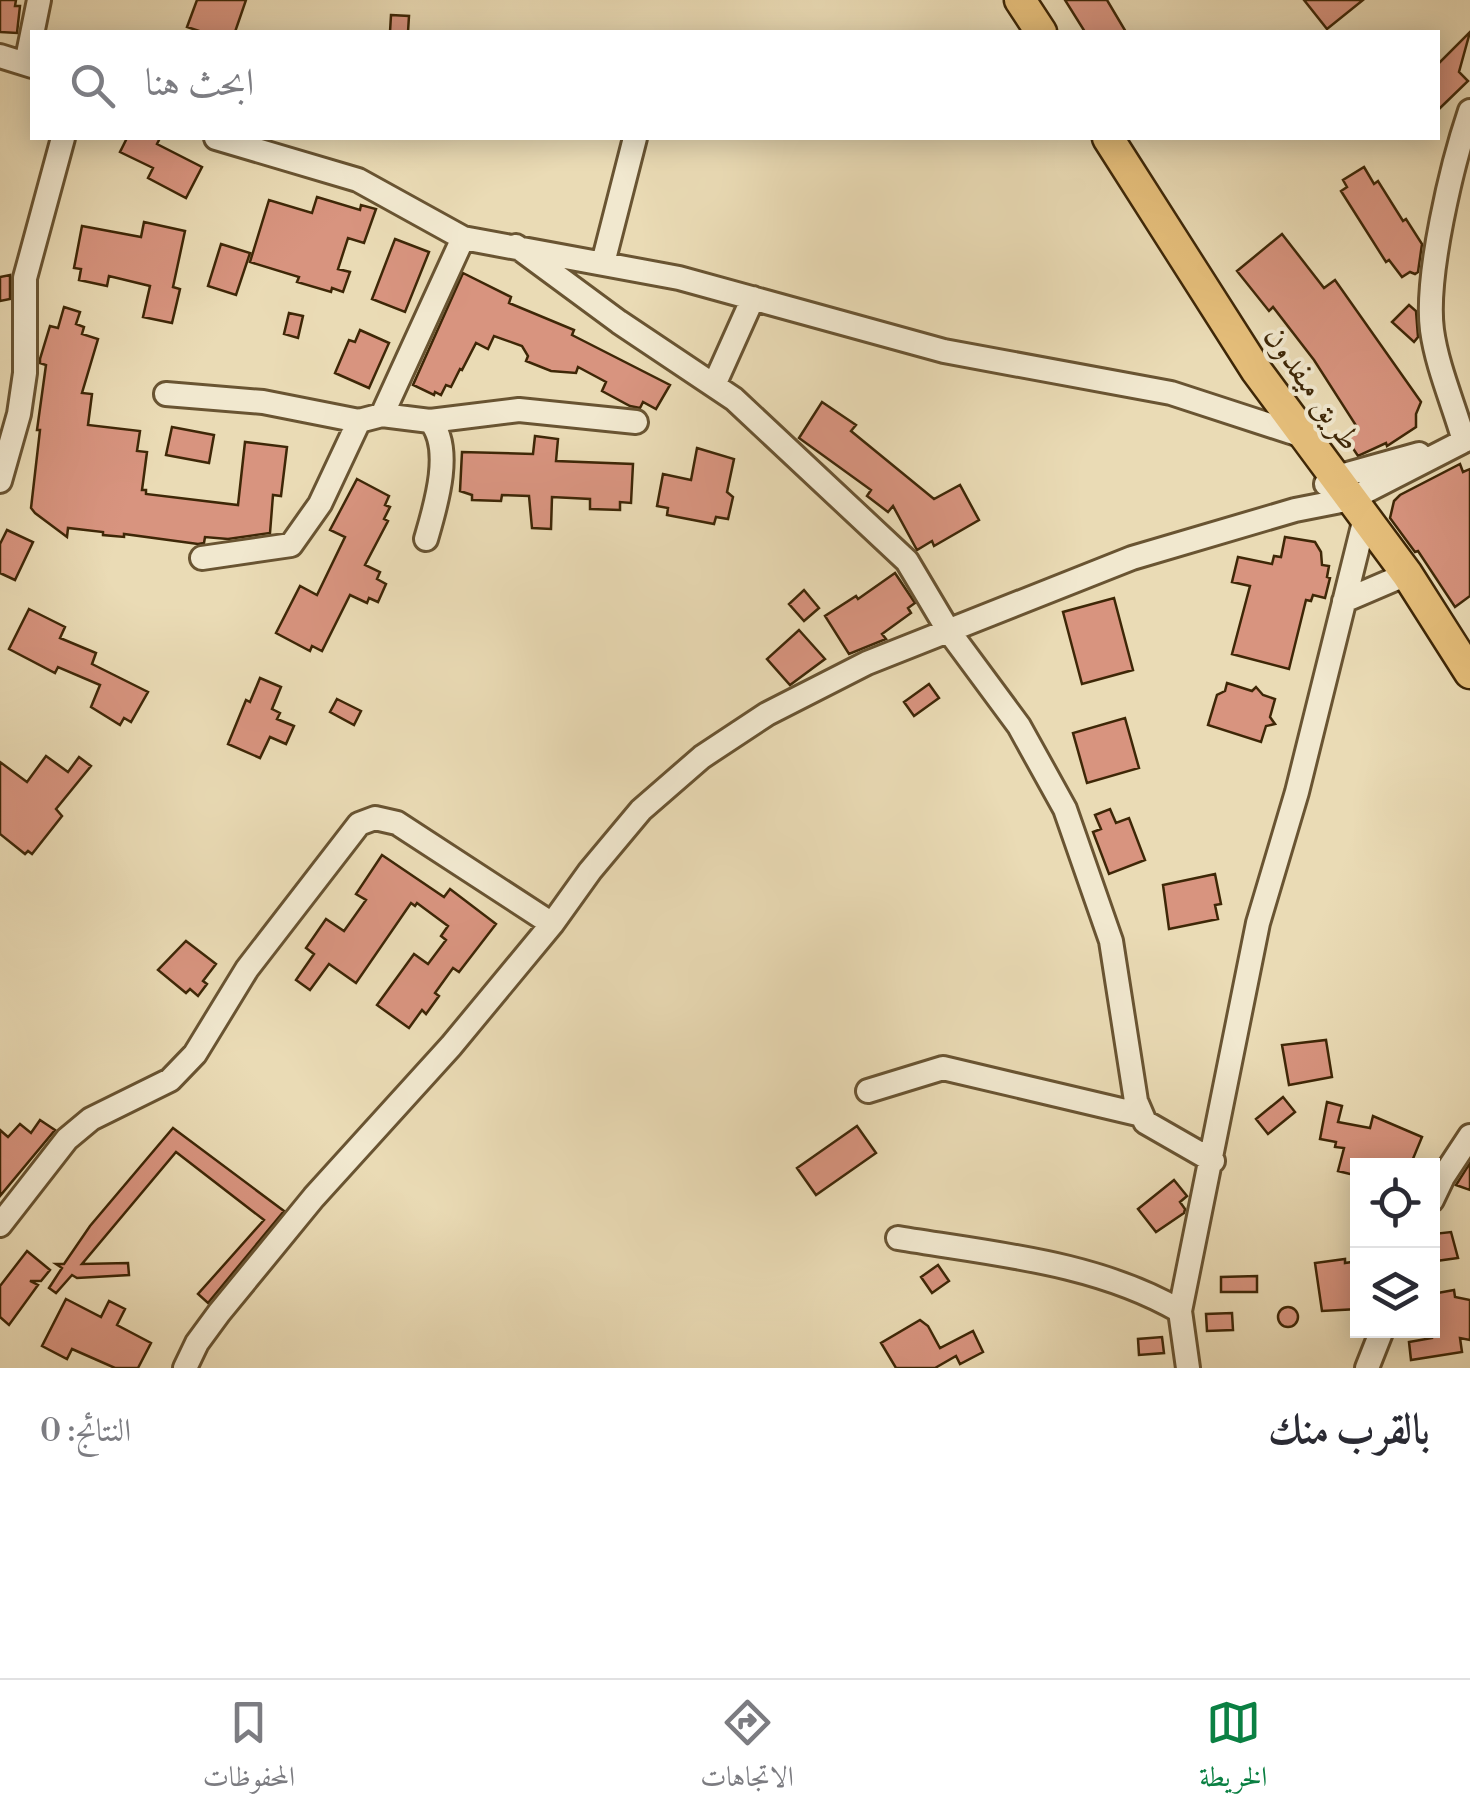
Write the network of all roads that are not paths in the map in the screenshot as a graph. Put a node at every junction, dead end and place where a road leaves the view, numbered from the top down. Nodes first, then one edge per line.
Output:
1 (39, 0) edge
2 (1020, 0) edge
3 (34, 30) edge
4 (1039, 30) edge
5 (0, 56) edge
6 (29, 65) edge
7 (1470, 112) edge
8 (62, 140) edge
9 (223, 140) edge
10 (634, 140) edge
11 (1109, 140) edge
12 (463, 238) junction
13 (516, 246) junction
14 (603, 263) junction
15 (753, 298) junction
16 (13, 312) edge
17 (1256, 370) junction
18 (714, 385) junction
19 (166, 394) dead end
20 (1212, 406) junction
21 (371, 418) junction
22 (430, 421) junction
23 (636, 422) dead end
24 (1303, 436) junction
25 (1467, 440) edge
26 (0, 480) edge
27 (1350, 498) junction
28 (426, 539) dead end
29 (202, 558) dead end
30 (1407, 574) junction
31 (1344, 600) junction
32 (948, 630) junction
33 (1470, 673) edge
34 (552, 924) junction
35 (868, 1091) dead end
36 (1142, 1115) junction
37 (1470, 1136) edge
38 (1212, 1162) junction
39 (1440, 1187) edge
40 (0, 1225) edge
41 (898, 1238) dead end
42 (1180, 1310) junction
43 (1379, 1338) edge
44 (185, 1368) edge
45 (1188, 1368) edge
46 (1368, 1368) edge

1 - 3 street
2 - 4 main road
5 - 6 street
7 - 25 street
8 - 16 street
9 - 12 street
10 - 14 street
11 - 17 main road, طريق ميفدون
12 - 13 street
12 - 21 street
13 - 14 street
13 - 18 street
14 - 15 street
15 - 18 street
15 - 20 street
16 - 26 street
17 - 20 street
17 - 24 main road, طريق ميفدون
18 - 32 street
19 - 21 street
20 - 24 street
21 - 22 street
21 - 29 street
22 - 23 street
22 - 28 street
24 - 27 main road, طريق ميفدون
25 - 27 street
27 - 30 main road, طريق ميفدون
27 - 31 street
27 - 32 street
30 - 31 street
30 - 33 main road, طريق ميفدون
31 - 38 street
32 - 34 street
32 - 36 street
34 - 40 street
34 - 44 street
35 - 36 street
36 - 38 street
37 - 39 street
38 - 42 street
41 - 42 street
42 - 45 street
43 - 46 street

